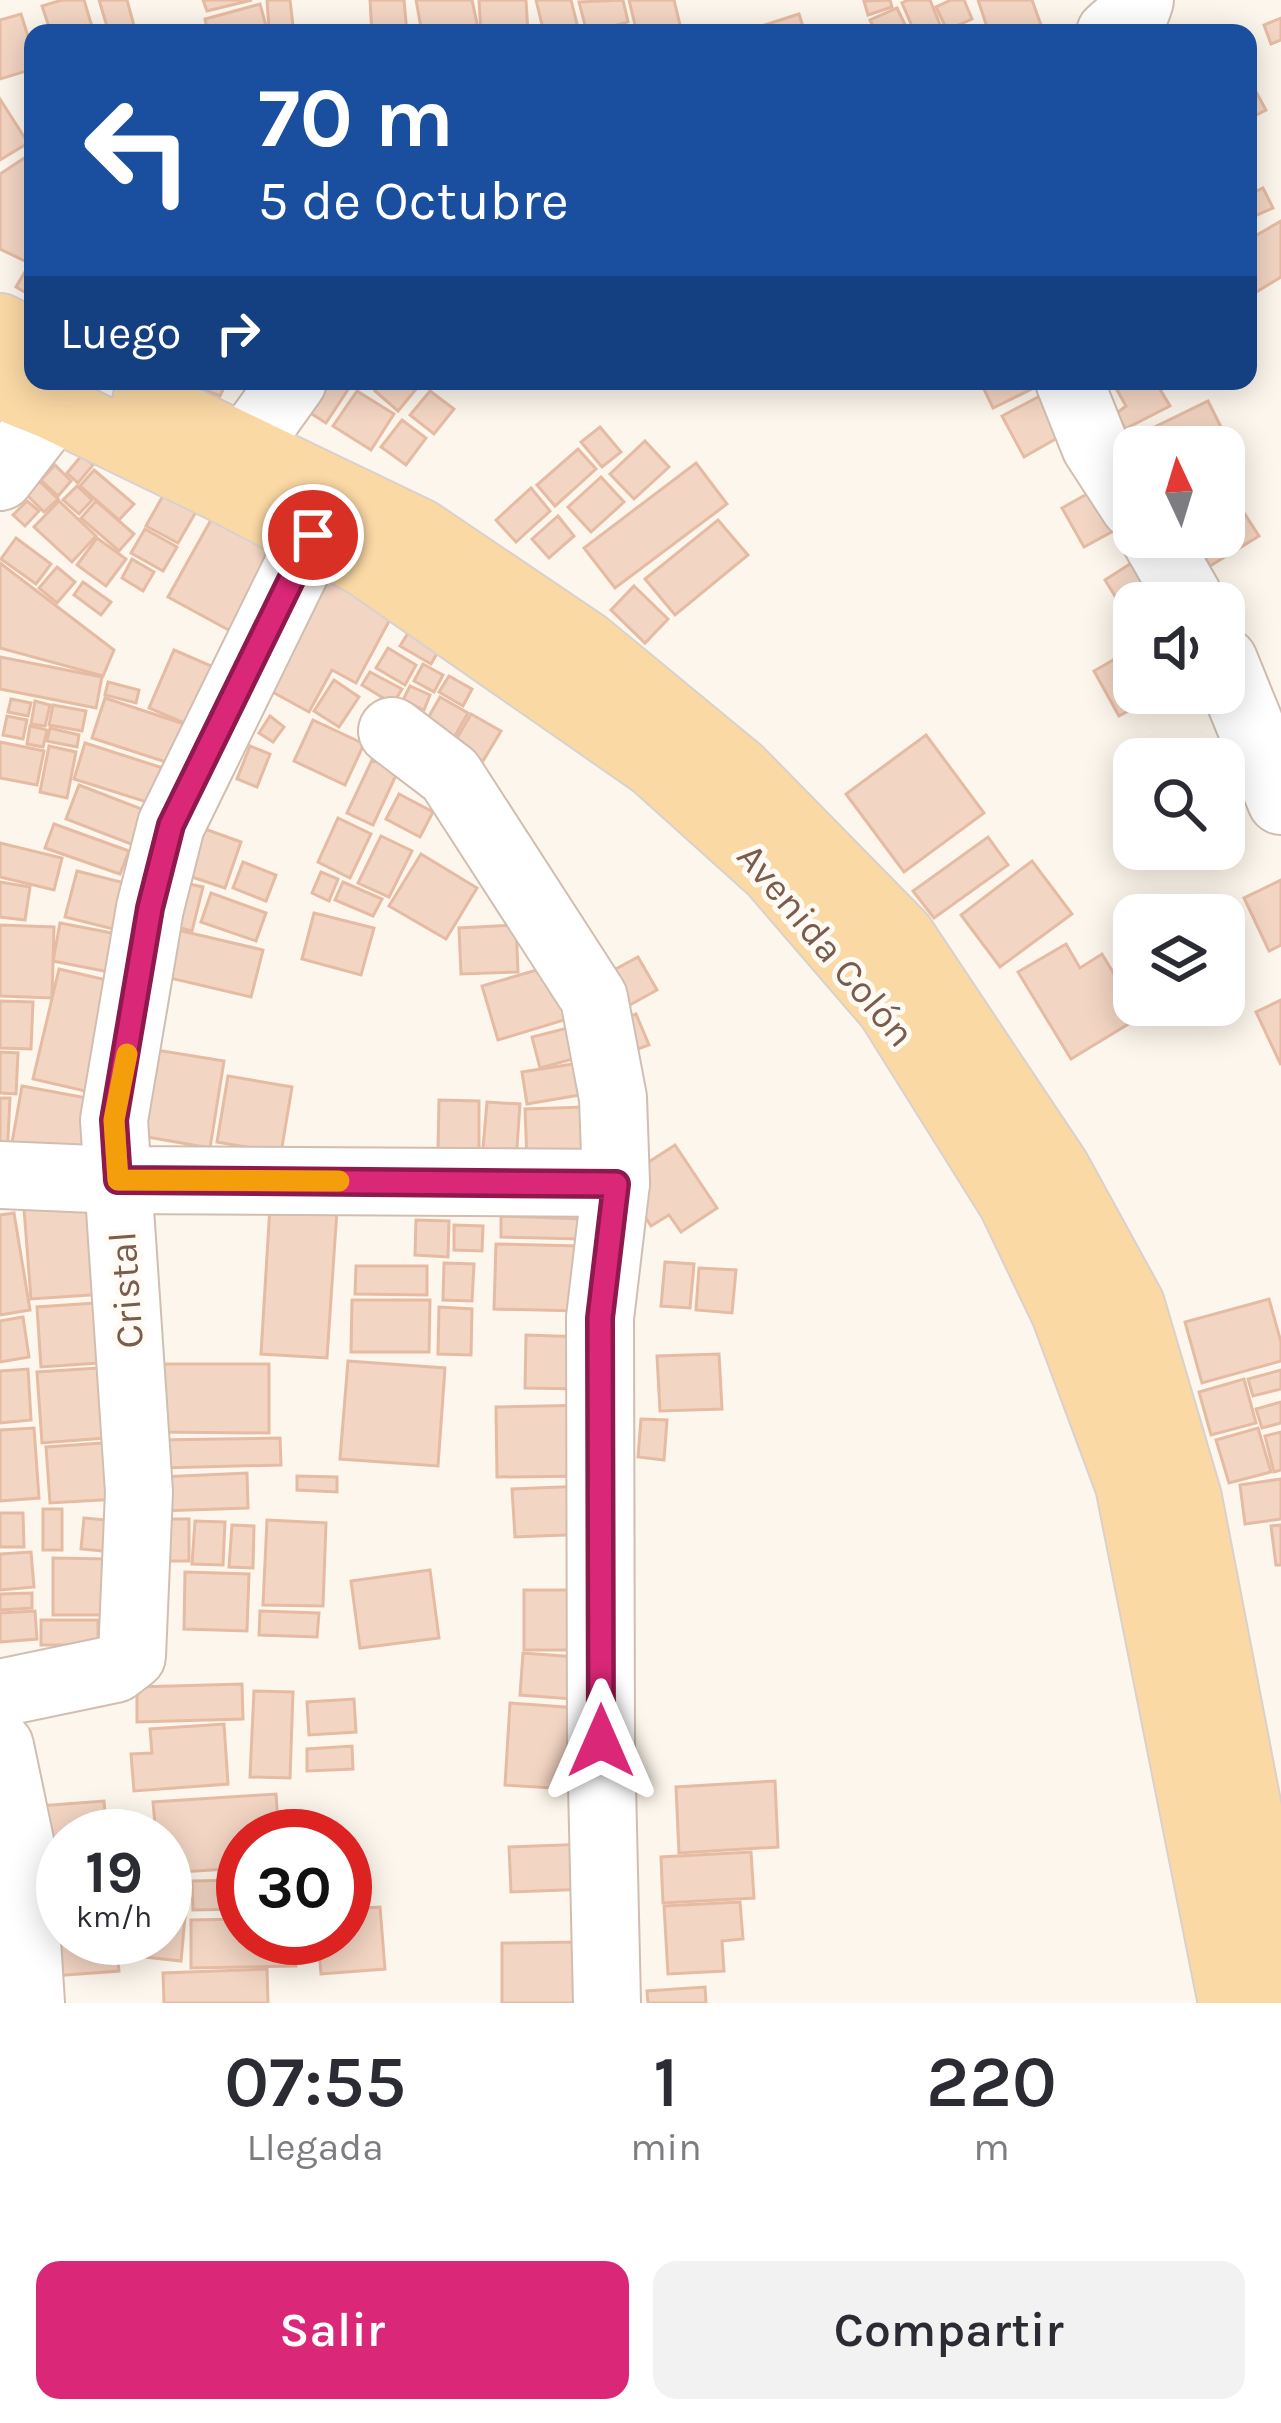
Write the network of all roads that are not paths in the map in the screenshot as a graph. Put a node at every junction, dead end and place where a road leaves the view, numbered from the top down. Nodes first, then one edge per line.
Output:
1 (1140, 0) edge
2 (1120, 24) edge
3 (287, 390) edge
4 (1073, 390) edge
5 (53, 391) edge
6 (245, 448) junction
7 (1113, 474) edge
8 (0, 477) edge
9 (313, 535) junction
10 (1245, 713) edge
11 (392, 731) dead end
12 (1281, 801) edge
13 (0, 1175) edge
14 (118, 1180) junction
15 (616, 1184) junction
16 (0, 1693) edge
17 (0, 1746) edge
18 (1281, 1980) edge
19 (31, 2003) edge
20 (608, 2003) edge
21 (1232, 2003) edge

1 - 2 street
3 - 6 street
4 - 7 street
5 - 6 main road, Avenida Colón
5 - 8 street
5 - 9 main road, Avenida Colón
6 - 18 main road, Avenida Colón
9 - 14 street, Cristal
9 - 21 main road, Avenida Colón
10 - 12 street
11 - 15 street
13 - 14 street
14 - 15 street
14 - 16 street, Cristal
15 - 20 street
17 - 19 street

